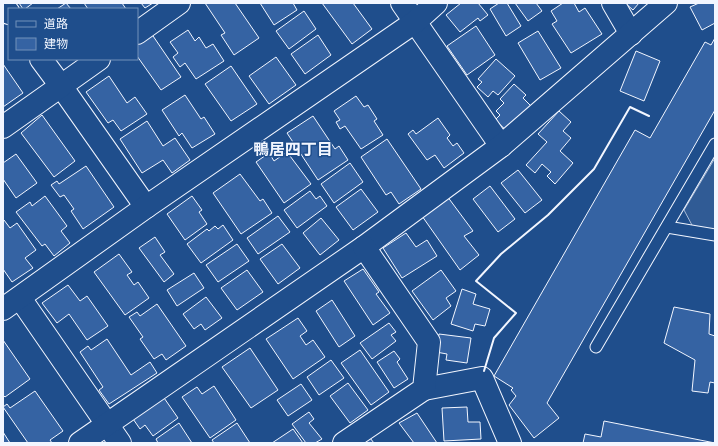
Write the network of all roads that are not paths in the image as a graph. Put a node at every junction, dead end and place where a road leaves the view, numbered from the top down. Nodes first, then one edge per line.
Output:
1 (179, 3) edge
2 (402, 3) edge
3 (436, 3) edge
4 (613, 3) edge
5 (666, 3) edge
6 (415, 22) junction
7 (138, 32) edge
8 (631, 34) junction
9 (43, 60) edge
10 (98, 60) edge
11 (61, 86) junction
12 (3, 127) edge
13 (715, 144) edge
14 (501, 146) junction
15 (146, 207) junction
16 (667, 226) junction
17 (715, 235) edge
18 (364, 247) junction
19 (11, 303) edge
20 (596, 347) dead end
21 (424, 388) junction
22 (107, 425) junction
23 (80, 443) edge
24 (120, 443) edge
25 (344, 443) edge
26 (510, 443) edge

1 - 7 street
2 - 6 street
3 - 6 street
4 - 8 street
5 - 8 street
6 - 14 street
6 - 15 street
8 - 14 street
9 - 11 street
10 - 11 street
11 - 12 street
11 - 15 street
13 - 16 lane
14 - 18 street
15 - 19 street
16 - 17 lane
16 - 20 lane
18 - 21 street
18 - 22 street
19 - 22 street
21 - 25 street
21 - 26 street
22 - 23 street
22 - 24 street

